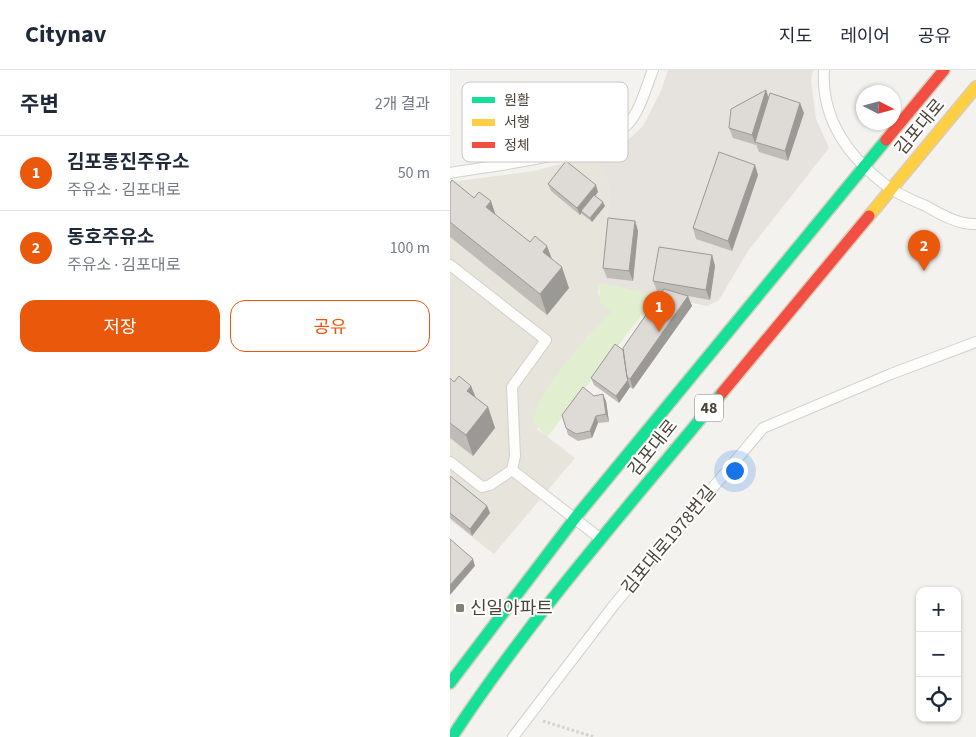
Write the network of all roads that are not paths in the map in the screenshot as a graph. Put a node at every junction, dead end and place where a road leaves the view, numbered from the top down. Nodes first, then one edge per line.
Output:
1 (653, 70) edge
2 (824, 70) edge
3 (944, 70) edge
4 (976, 87) edge
5 (628, 124) edge
6 (510, 162) edge
7 (864, 166) junction
8 (450, 173) edge
9 (892, 189) junction
10 (976, 224) edge
11 (450, 265) edge
12 (976, 342) edge
13 (450, 462) edge
14 (512, 470) junction
15 (575, 518) junction
16 (601, 539) junction
17 (450, 683) edge
18 (452, 737) edge
19 (513, 737) edge

1 - 5 lane
2 - 7 lane
3 - 7 main road, 김포대로 / 48
4 - 9 main road, 김포대로 / 48
6 - 8 lane
7 - 9 lane
7 - 15 main road, 김포대로 / 48
9 - 10 lane
9 - 16 main road, 김포대로 / 48
11 - 14 lane
12 - 19 lane, 김포대로1978번길
13 - 14 lane
14 - 15 lane
15 - 16 lane
15 - 17 main road, 김포대로 / 48
16 - 18 main road, 김포대로 / 48

